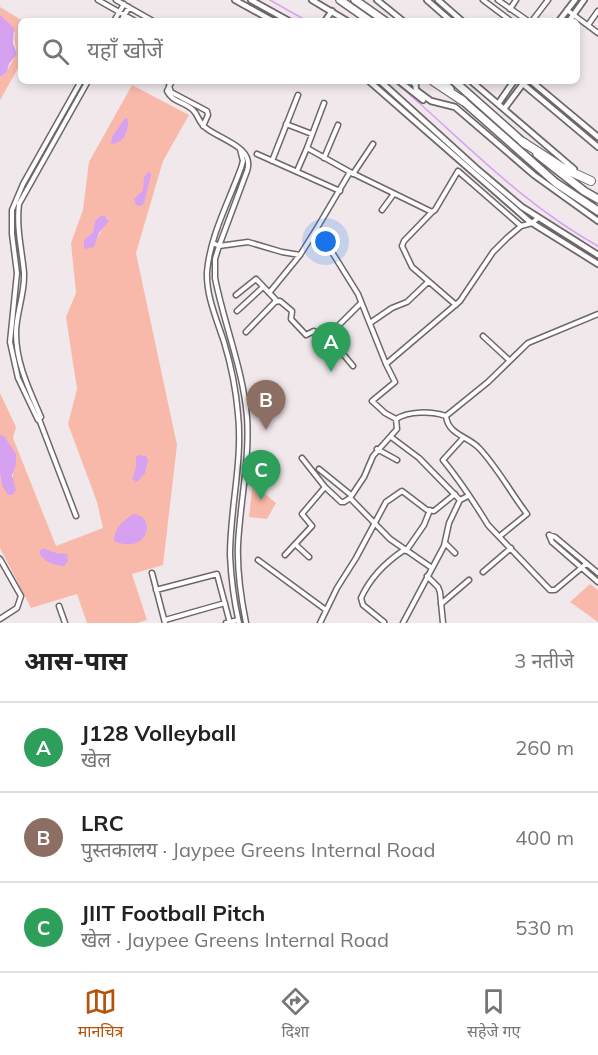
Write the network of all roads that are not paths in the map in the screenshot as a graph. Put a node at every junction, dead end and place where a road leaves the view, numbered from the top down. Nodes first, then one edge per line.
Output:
1 (98, 0) edge
2 (116, 0) edge
3 (235, 0) edge
4 (251, 0) edge
5 (312, 0) edge
6 (340, 0) edge
7 (356, 0) edge
8 (377, 0) edge
9 (427, 0) edge
10 (438, 0) edge
11 (483, 0) edge
12 (498, 0) edge
13 (516, 0) edge
14 (548, 0) edge
15 (575, 0) edge
16 (584, 0) edge
17 (124, 4) junction
18 (504, 4) junction
19 (492, 7) junction
20 (129, 8) junction
21 (510, 9) junction
22 (567, 10) junction
23 (332, 11) junction
24 (498, 11) junction
25 (119, 12) junction
26 (598, 12) edge
27 (125, 15) junction
28 (574, 15) junction
29 (116, 18) edge
30 (123, 18) edge
31 (130, 18) edge
32 (147, 18) edge
33 (268, 18) edge
34 (284, 18) edge
35 (327, 18) edge
36 (342, 18) edge
37 (366, 18) edge
38 (381, 18) edge
39 (399, 18) edge
40 (448, 18) edge
41 (459, 18) edge
42 (507, 18) edge
43 (524, 18) edge
44 (534, 18) edge
45 (561, 18) edge
46 (572, 18) edge
47 (578, 18) edge
48 (580, 20) edge
49 (588, 26) junction
50 (598, 33) edge
51 (79, 84) edge
52 (86, 84) edge
53 (171, 84) edge
54 (171, 84) edge
55 (372, 84) edge
56 (384, 84) edge
57 (403, 84) edge
58 (410, 84) edge
59 (416, 84) edge
60 (438, 84) edge
61 (444, 84) edge
62 (457, 84) edge
63 (475, 84) edge
64 (512, 84) edge
65 (523, 84) edge
66 (525, 84) edge
67 (535, 84) edge
68 (405, 86) junction
69 (298, 95) dead end
70 (464, 101) junction
71 (324, 103) dead end
72 (498, 104) junction
73 (504, 109) junction
74 (469, 120) junction
75 (286, 124) junction
76 (338, 125) dead end
77 (204, 126) junction
78 (312, 134) junction
79 (598, 137) edge
80 (523, 142) junction
81 (373, 144) dead end
82 (598, 147) edge
83 (307, 148) junction
84 (240, 149) junction
85 (256, 154) dead end
86 (324, 158) junction
87 (272, 161) junction
88 (31, 170) junction
89 (297, 171) junction
90 (36, 173) junction
91 (351, 173) junction
92 (594, 184) edge
93 (339, 191) junction
94 (393, 195) junction
95 (598, 199) edge
96 (382, 210) dead end
97 (598, 211) edge
98 (432, 212) junction
99 (538, 218) junction
100 (598, 221) edge
101 (532, 223) junction
102 (521, 226) junction
103 (317, 228) junction
104 (213, 243) junction
105 (219, 246) junction
106 (300, 255) junction
107 (598, 255) edge
108 (598, 264) edge
109 (428, 282) junction
110 (263, 287) junction
111 (269, 293) junction
112 (236, 296) dead end
113 (278, 301) junction
114 (362, 303) junction
115 (456, 304) junction
116 (222, 310) junction
117 (237, 311) dead end
118 (214, 312) junction
119 (598, 314) edge
120 (370, 323) junction
121 (246, 332) dead end
122 (483, 336) dead end
123 (327, 337) junction
124 (510, 360) junction
125 (386, 364) junction
126 (353, 366) dead end
127 (446, 416) junction
128 (39, 419) junction
129 (396, 419) junction
130 (391, 437) junction
131 (463, 438) junction
132 (377, 449) junction
133 (302, 458) dead end
134 (397, 460) dead end
135 (319, 469) dead end
136 (325, 487) junction
137 (455, 495) junction
138 (468, 496) junction
139 (350, 497) junction
140 (460, 501) junction
141 (430, 510) junction
142 (76, 516) dead end
143 (233, 516) junction
144 (241, 516) junction
145 (375, 524) junction
146 (500, 536) junction
147 (444, 543) junction
148 (295, 544) junction
149 (511, 548) junction
150 (405, 551) junction
151 (456, 553) dead end
152 (285, 555) dead end
153 (309, 557) dead end
154 (0, 559) edge
155 (258, 560) dead end
156 (586, 564) junction
157 (432, 568) junction
158 (582, 569) junction
159 (483, 572) dead end
160 (152, 573) dead end
161 (598, 573) edge
162 (427, 576) junction
163 (469, 580) dead end
164 (598, 582) edge
165 (156, 590) junction
166 (225, 603) junction
167 (441, 605) junction
168 (59, 606) dead end
169 (326, 610) junction
170 (0, 619) edge
171 (165, 621) edge
172 (239, 621) edge
173 (65, 622) edge
174 (56, 623) edge
175 (229, 623) edge
176 (246, 623) edge
177 (320, 623) edge
178 (385, 623) edge
179 (403, 623) edge
180 (443, 623) edge

1 - 25 street
2 - 17 street
3 - 33 street
4 - 34 street
5 - 23 street
6 - 37 highway
7 - 38 highway
8 - 39 street
9 - 40 street
10 - 41 street
11 - 19 street
12 - 18 street
12 - 19 street
13 - 21 street
14 - 44 street
15 - 22 street
16 - 28 street
17 - 20 street
17 - 25 street
18 - 21 street
18 - 24 street
19 - 24 street
20 - 27 street
20 - 32 street
21 - 43 street
22 - 28 street
22 - 45 street
23 - 35 street
23 - 36 street
24 - 42 street
25 - 27 street
25 - 29 street
26 - 49 street
27 - 30 street
27 - 31 street
28 - 46 street
28 - 47 street
48 - 49 street
49 - 50 street
51 - 88 street
52 - 90 street
53 - 77 street
54 - 77 street
55 - 101 street
56 - 99 street
57 - 68 street
58 - 68 street
59 - 74 street
60 - 70 highway
61 - 70 highway
62 - 80 highway
63 - 72 street
64 - 72 street
65 - 73 street
66 - 82 street
67 - 79 street
68 - 74 street
69 - 75 street
70 - 97 highway
71 - 78 street
72 - 73 street
73 - 92 street
74 - 100 street
75 - 78 street
75 - 87 street
76 - 86 street
77 - 84 street
78 - 83 street
80 - 92 highway
80 - 95 highway
81 - 91 street
83 - 86 street
83 - 89 street
84 - 104 street
84 - 105 street
85 - 87 street
86 - 91 street
87 - 89 street
88 - 90 street
88 - 128 street
89 - 93 street
90 - 128 street
91 - 93 street
91 - 94 street
93 - 103 street
94 - 96 street
94 - 98 street
98 - 102 street
98 - 109 street
99 - 101 street
99 - 107 street
101 - 102 street
101 - 108 street
102 - 115 street
103 - 106 street
103 - 114 street
104 - 105 street
104 - 118 street
105 - 106 street
105 - 116 street
106 - 111 street
109 - 115 street
109 - 120 street
110 - 111 street
110 - 112 street
110 - 117 street
111 - 113 street
113 - 121 street
113 - 123 street
114 - 120 street
114 - 123 street
115 - 125 street
116 - 118 street
116 - 144 street
118 - 143 street
119 - 124 street
120 - 125 street
122 - 124 street
123 - 126 street
124 - 127 street
125 - 129 street
127 - 129 street
127 - 131 street
128 - 142 street
129 - 130 street
130 - 132 street
130 - 137 street
131 - 138 street
131 - 146 street
132 - 134 street
132 - 139 street
133 - 136 street
135 - 139 street
136 - 139 street
136 - 148 street
137 - 140 street
137 - 141 street
138 - 140 street
138 - 146 street
139 - 145 street
140 - 147 street
141 - 145 street
141 - 150 street
143 - 144 street
143 - 172 street
144 - 176 street
145 - 150 street
145 - 169 street
146 - 149 street
147 - 151 street
147 - 157 street
148 - 152 street
148 - 153 street
149 - 158 street
149 - 159 street
150 - 157 street
150 - 178 street
154 - 170 street
155 - 169 street
156 - 158 street
156 - 158 street
156 - 161 street
157 - 162 street
158 - 164 street
160 - 165 street
162 - 167 street
162 - 179 street
163 - 167 street
165 - 166 street
165 - 171 street
166 - 171 street
166 - 175 street
167 - 180 street
168 - 173 street
169 - 177 street
172 - 175 street
173 - 174 street

